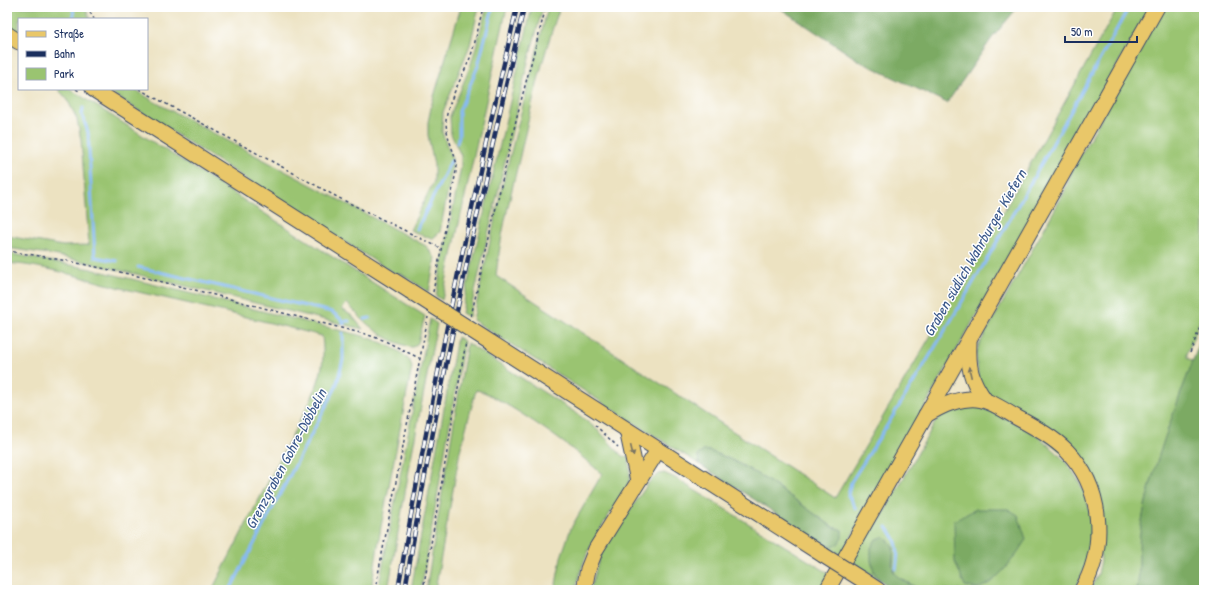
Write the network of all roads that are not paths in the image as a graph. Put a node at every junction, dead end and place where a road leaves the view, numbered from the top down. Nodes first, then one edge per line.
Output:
1 (1156, 7) edge
2 (7, 34) edge
3 (18, 41) edge
4 (95, 90) edge
5 (969, 340) junction
6 (985, 400) junction
7 (926, 414) junction
8 (627, 430) junction
9 (658, 450) junction
10 (638, 481) junction
11 (584, 590) edge
12 (827, 590) edge
13 (878, 590) edge
14 (1082, 590) edge

1 - 5 main road
2 - 3 main road
4 - 8 main road, bridge
6 -> 5 main road
5 - 7 main road
6 - 7 main road
6 - 14 main road
7 - 12 main road
8 - 9 main road
8 -> 10 main road
9 - 10 main road
9 - 13 main road, bridge
10 - 11 main road

